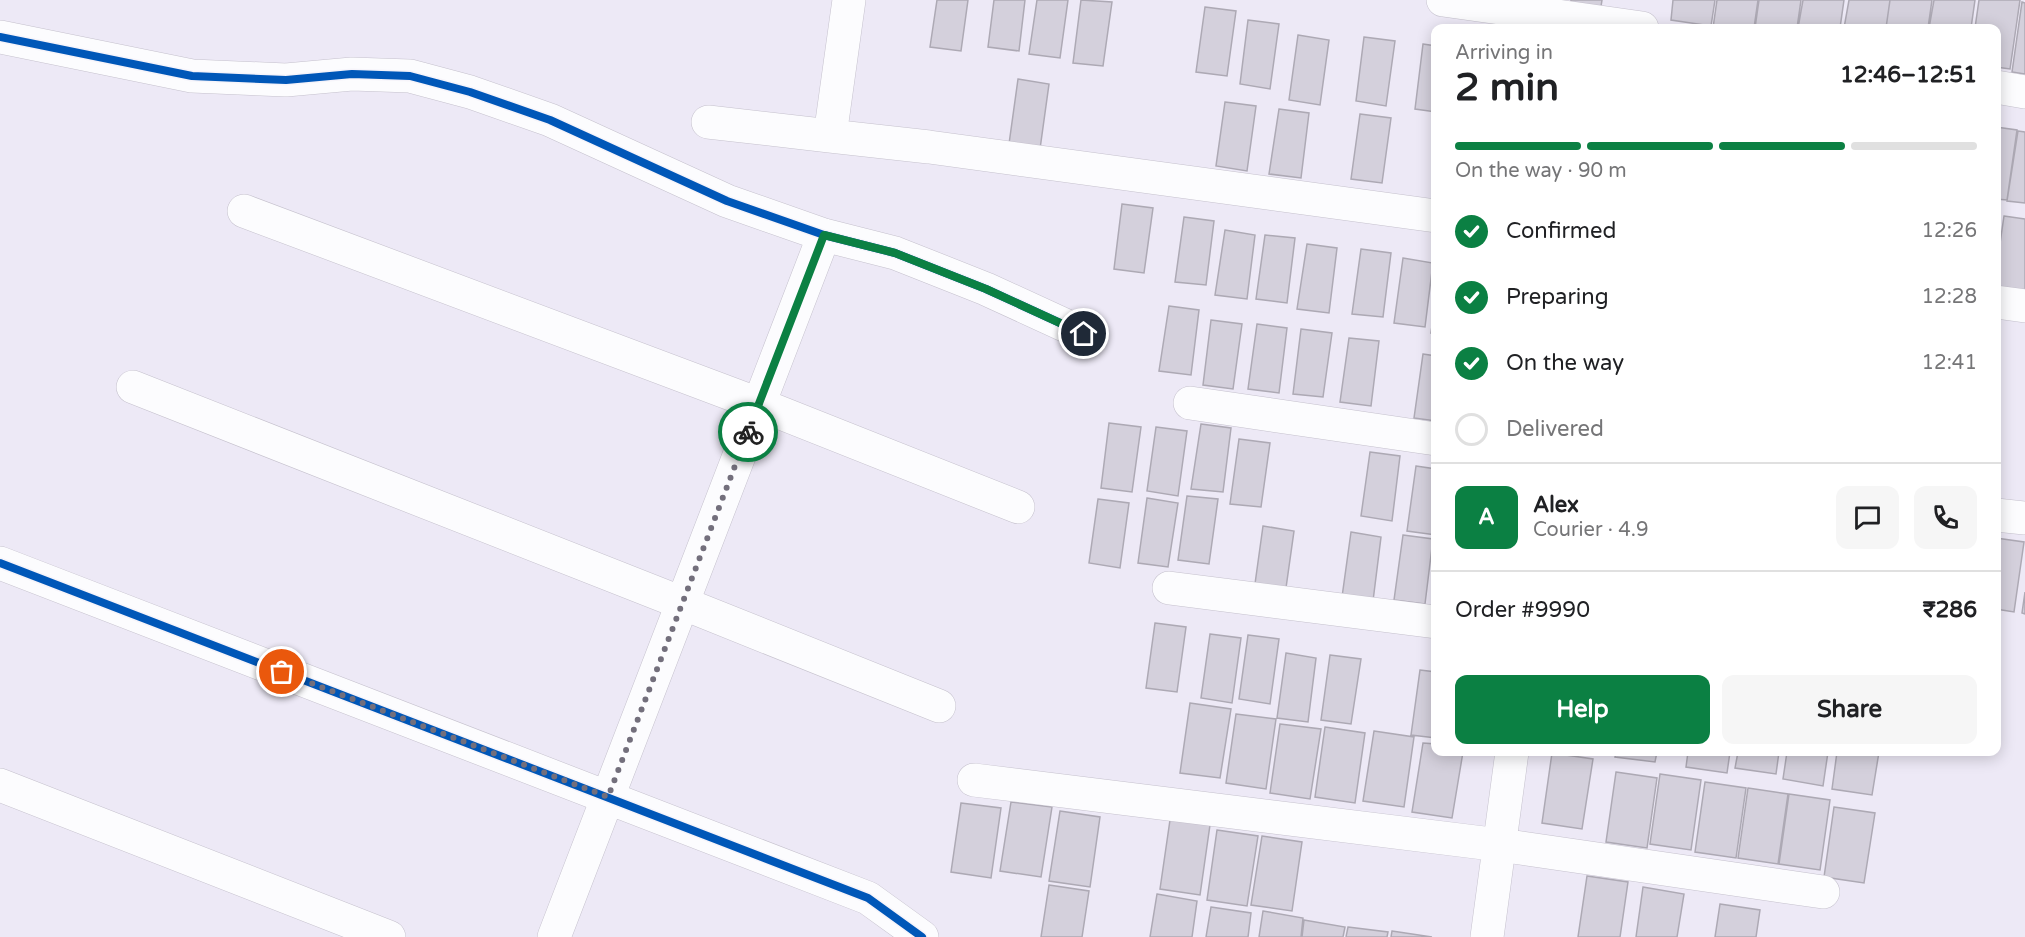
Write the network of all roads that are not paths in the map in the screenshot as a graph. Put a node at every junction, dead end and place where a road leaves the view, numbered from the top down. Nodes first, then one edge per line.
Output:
1 (849, 0) edge
2 (1443, 0) edge
3 (1624, 20) edge
4 (0, 37) edge
5 (2001, 88) edge
6 (2025, 92) edge
7 (708, 122) dead end
8 (830, 136) junction
9 (244, 211) dead end
10 (1431, 215) edge
11 (824, 235) junction
12 (2001, 303) edge
13 (2025, 306) edge
14 (1084, 334) dead end
15 (133, 387) dead end
16 (1190, 403) dead end
17 (758, 405) junction
18 (1431, 439) edge
19 (1018, 507) dead end
20 (2001, 516) edge
21 (2025, 518) edge
22 (0, 563) edge
23 (1169, 588) dead end
24 (682, 603) junction
25 (1431, 621) edge
26 (939, 706) dead end
27 (1511, 756) edge
28 (974, 780) dead end
29 (0, 785) edge
30 (608, 797) junction
31 (1500, 846) junction
32 (1823, 892) dead end
33 (388, 937) edge
34 (554, 937) edge
35 (922, 937) edge
36 (1487, 937) edge

1 - 8 street
2 - 3 street
4 - 11 street
5 - 6 street
7 - 8 street
8 - 10 street
9 - 17 street
11 - 14 street
11 - 17 street
12 - 13 street
15 - 24 street
16 - 18 street
17 - 19 street
17 - 24 street
20 - 21 street
22 - 30 street
23 - 25 street
24 - 26 street
24 - 30 street
27 - 31 street
28 - 31 street
29 - 33 street
30 - 34 street
30 - 35 street
31 - 32 street
31 - 36 street

